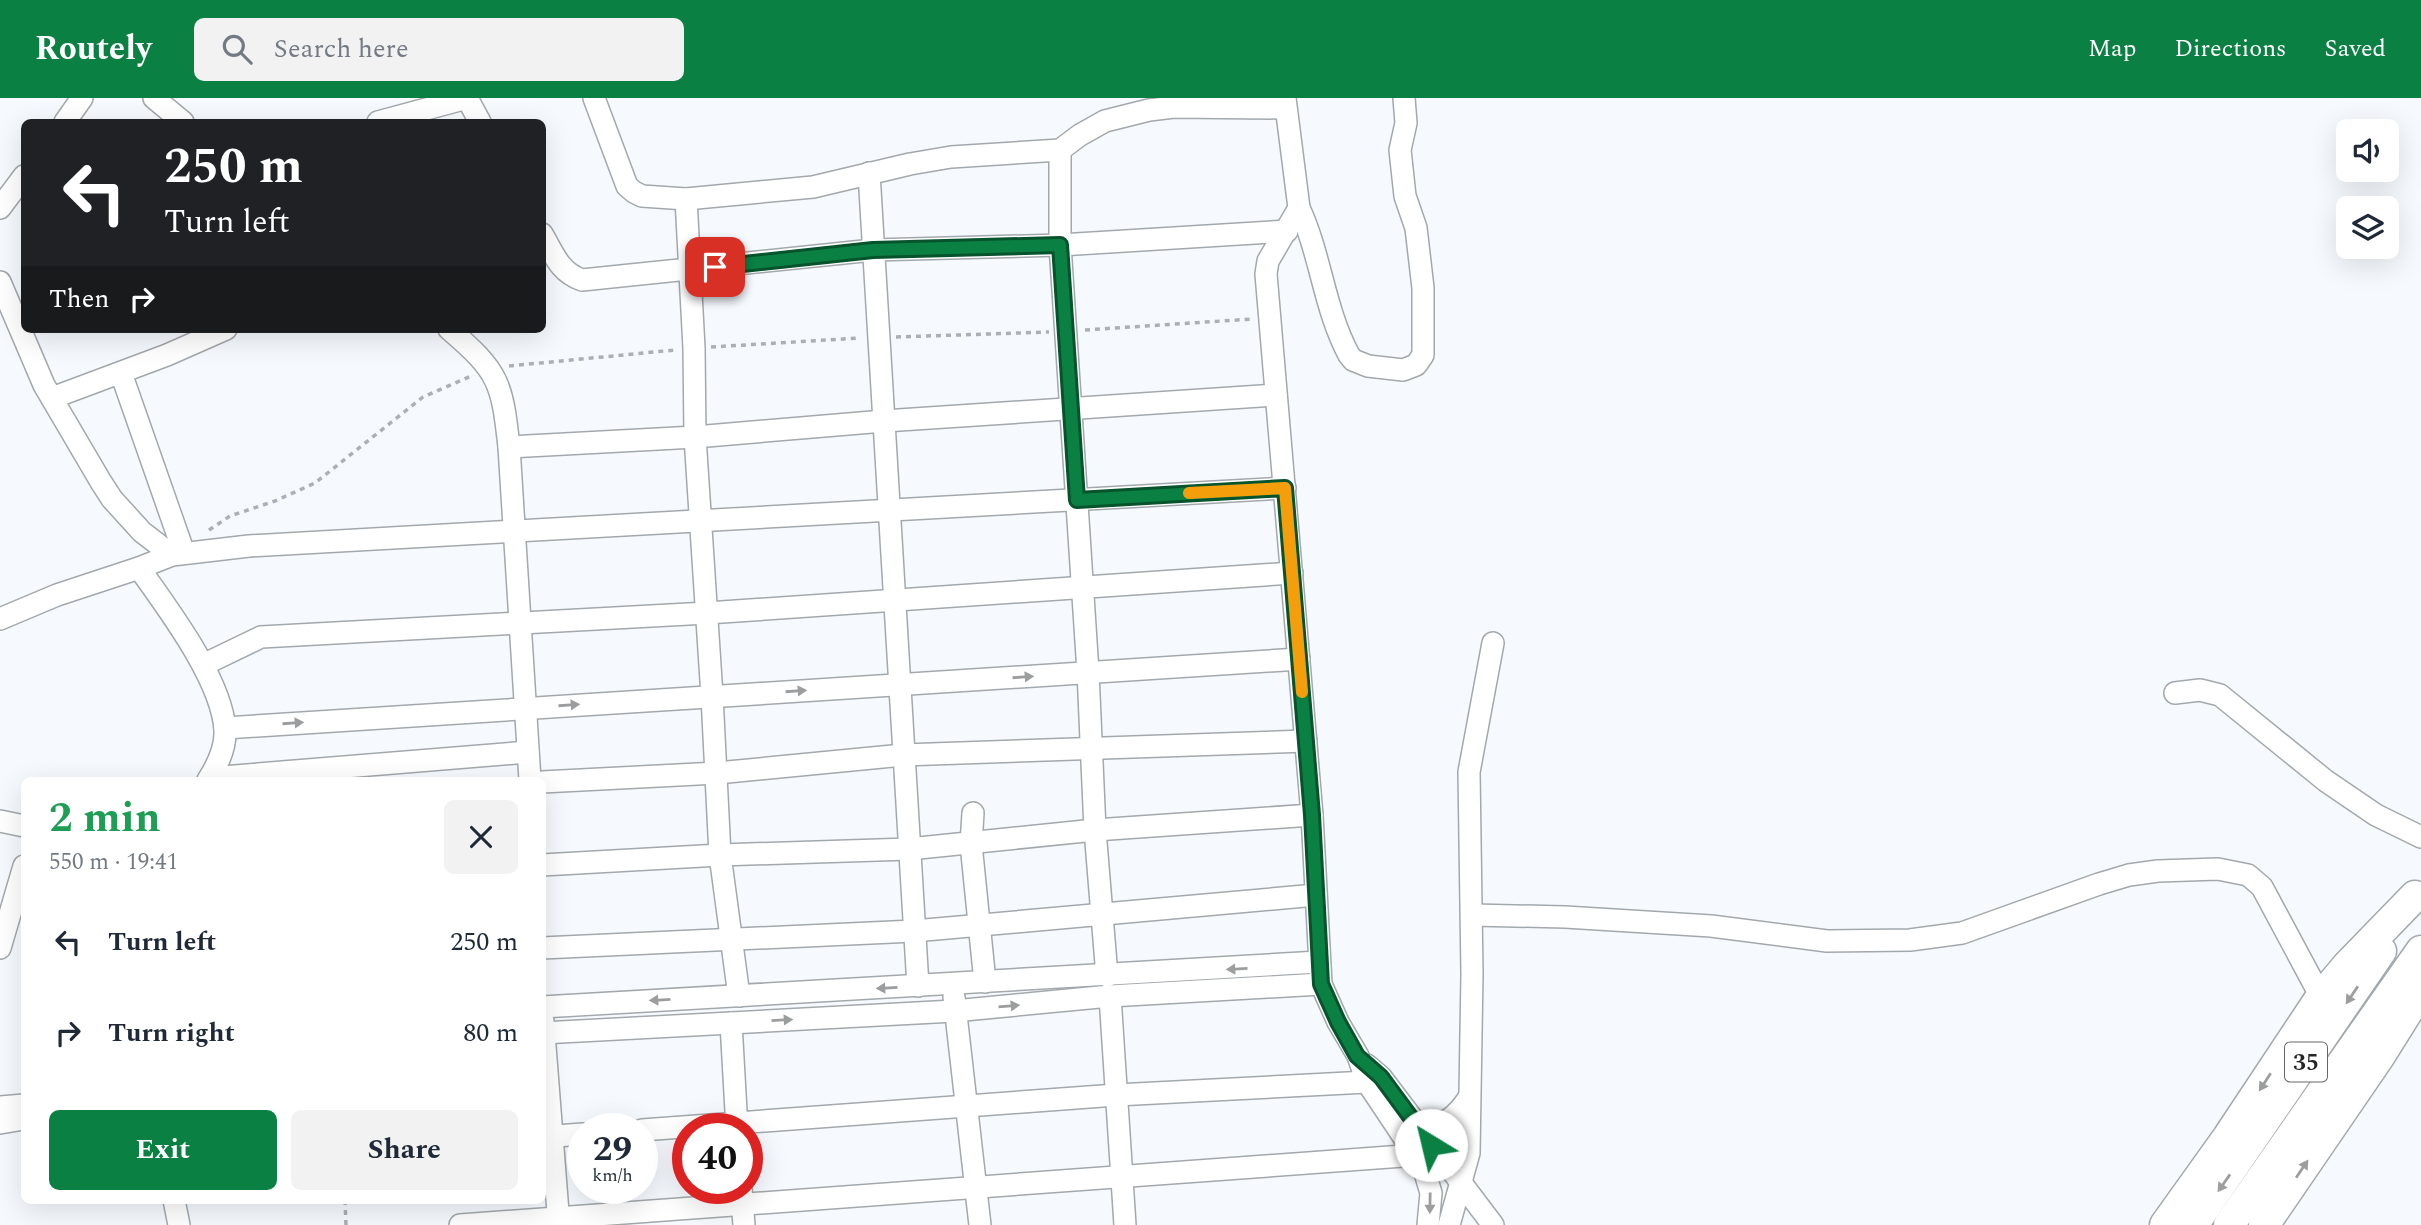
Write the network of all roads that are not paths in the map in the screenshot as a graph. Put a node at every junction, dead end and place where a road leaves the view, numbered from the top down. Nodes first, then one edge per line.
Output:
1 (82, 98) edge
2 (154, 98) edge
3 (467, 98) edge
4 (594, 98) edge
5 (1404, 98) edge
6 (1285, 103) edge
7 (67, 119) edge
8 (179, 119) edge
9 (389, 119) edge
10 (478, 119) edge
11 (1060, 150) junction
12 (869, 173) junction
13 (21, 180) edge
14 (687, 199) junction
15 (0, 208) edge
16 (1299, 208) junction
17 (1287, 231) junction
18 (546, 241) edge
19 (1060, 245) junction
20 (873, 250) junction
21 (689, 269) junction
22 (0, 282) edge
23 (220, 333) edge
24 (453, 333) edge
25 (121, 373) junction
26 (1276, 395) junction
27 (51, 398) junction
28 (1071, 409) junction
29 (884, 421) junction
30 (695, 437) junction
31 (509, 447) junction
32 (1285, 488) junction
33 (1077, 500) junction
34 (889, 510) junction
35 (701, 521) junction
36 (515, 531) junction
37 (178, 554) junction
38 (139, 568) junction
39 (1292, 573) junction
40 (1082, 588) junction
41 (894, 601) junction
42 (707, 613) junction
43 (0, 619) edge
44 (520, 623) junction
45 (1493, 643) dead end
46 (1299, 659) junction
47 (203, 665) junction
48 (1088, 673) junction
49 (900, 684) junction
50 (2175, 693) dead end
51 (712, 696) junction
52 (526, 708) junction
53 (225, 728) junction
54 (1306, 741) junction
55 (1092, 748) junction
56 (528, 752) junction
57 (903, 755) junction
58 (717, 773) junction
59 (323, 775) edge
60 (210, 777) edge
61 (266, 777) edge
62 (530, 777) edge
63 (546, 782) edge
64 (973, 813) dead end
65 (1312, 815) junction
66 (0, 821) edge
67 (21, 825) edge
68 (1096, 830) junction
69 (2421, 837) edge
70 (971, 844) junction
71 (909, 849) junction
72 (720, 855) junction
73 (546, 865) edge
74 (21, 876) edge
75 (2418, 892) edge
76 (1316, 895) junction
77 (1102, 915) junction
78 (1472, 915) junction
79 (979, 925) junction
80 (914, 931) junction
81 (731, 940) junction
82 (0, 948) edge
83 (546, 948) edge
84 (2421, 951) edge
85 (1319, 962) junction
86 (985, 982) junction
87 (953, 984) junction
88 (1321, 984) junction
89 (918, 986) junction
90 (1109, 986) junction
91 (2421, 990) edge
92 (739, 996) junction
93 (2321, 997) junction
94 (546, 1007) edge
95 (954, 1011) junction
96 (732, 1023) junction
97 (546, 1033) edge
98 (1357, 1056) junction
99 (1367, 1082) junction
100 (1116, 1095) junction
101 (1468, 1099) junction
102 (21, 1105) edge
103 (966, 1105) junction
104 (0, 1107) edge
105 (546, 1110) edge
106 (736, 1113) edge
107 (21, 1119) edge
108 (0, 1122) edge
109 (763, 1124) edge
110 (1416, 1125) junction
111 (567, 1135) edge
112 (547, 1136) edge
113 (1418, 1154) junction
114 (1122, 1176) junction
115 (1461, 1185) junction
116 (975, 1187) junction
117 (175, 1204) edge
118 (743, 1206) edge
119 (559, 1221) edge
120 (178, 1225) edge
121 (460, 1225) edge
122 (979, 1225) edge
123 (1125, 1225) edge
124 (1428, 1225) edge
125 (1449, 1225) edge
126 (1493, 1225) edge
127 (2165, 1225) edge
128 (2193, 1225) edge
129 (2229, 1225) edge
130 (2264, 1225) edge

1 - 7 street
2 - 8 street
3 - 9 street
3 - 10 street
4 - 14 street
5 - 16 street
6 - 11 street
6 - 16 street
11 - 12 street
11 - 19 street
12 - 14 street
12 - 20 street
13 - 15 street
14 - 21 street
16 - 17 street
17 - 19 street
17 - 26 street
18 - 21 street
19 - 20 street
19 - 28 street
20 - 21 street
20 - 29 street
21 - 30 street
22 - 27 street
23 - 25 street
24 - 31 street
25 - 27 street
25 - 37 street
26 - 28 street
26 - 32 street
27 - 37 street
28 - 29 street
28 - 33 street
29 - 30 street
29 - 34 street
30 - 31 street
30 - 35 street
31 - 36 street
32 - 33 street
32 - 39 street
33 - 34 street
33 - 40 street
34 - 35 street
34 - 41 street
35 - 36 street
35 - 42 street
36 - 37 street
36 - 44 street
37 - 38 street
38 - 43 street
38 - 47 street
39 - 40 street
39 - 46 street
40 - 41 street
40 - 48 street
41 - 42 street
41 - 49 street
42 - 44 street
42 - 51 street
44 - 47 street
44 - 52 street
45 - 78 street
46 - 48 street
46 - 54 street
47 - 53 street
49 -> 48 street
48 - 55 street
51 -> 49 street
49 - 57 street
50 - 69 street
52 -> 51 street
51 - 58 street
53 -> 52 street
52 - 56 street
53 - 60 street
54 - 55 street
54 - 65 street
55 - 57 street
55 - 68 street
56 - 59 street
56 - 62 street
57 - 58 street
57 - 71 street
58 - 63 street
58 - 72 street
59 - 61 street
64 - 70 street
65 - 68 street
65 - 76 street
66 - 67 street
68 - 70 street
68 - 77 street
70 - 71 street
70 - 79 street
71 - 72 street
71 - 80 street
72 - 73 street
72 - 81 street
74 - 82 street
75 - 93 highway
75 -> 128 highway, 35
76 - 77 street
76 - 85 street
77 - 79 street
77 - 90 street
78 - 93 street
78 - 101 street
79 - 80 street
79 - 86 street
80 - 81 street
80 - 89 street
81 - 83 street
81 - 92 street
84 - 129 highway, 35
85 - 88 street
85 -> 90 street
86 - 87 street
86 - 90 street
87 - 89 street
87 - 95 street
88 - 90 street
88 - 98 street
89 -> 92 street
95 -> 90 street
90 - 100 street
130 -> 91 highway
92 -> 94 street
93 -> 127 highway
96 -> 95 street
95 - 103 street
96 - 97 street
96 - 106 street
98 - 99 street
98 - 110 street
99 - 100 street
99 - 113 street
100 - 103 street
100 - 114 street
101 - 110 street
101 - 115 street
102 - 104 street
103 - 109 street
103 - 116 street
105 - 112 street
107 - 108 street
110 - 115 street
111 - 112 street
112 - 119 street
113 - 114 street
113 -> 124 street
114 - 116 street
114 - 123 street
115 - 125 street
115 - 126 street
116 - 118 street
116 - 122 street
117 - 120 street
118 - 119 street
119 - 121 street

